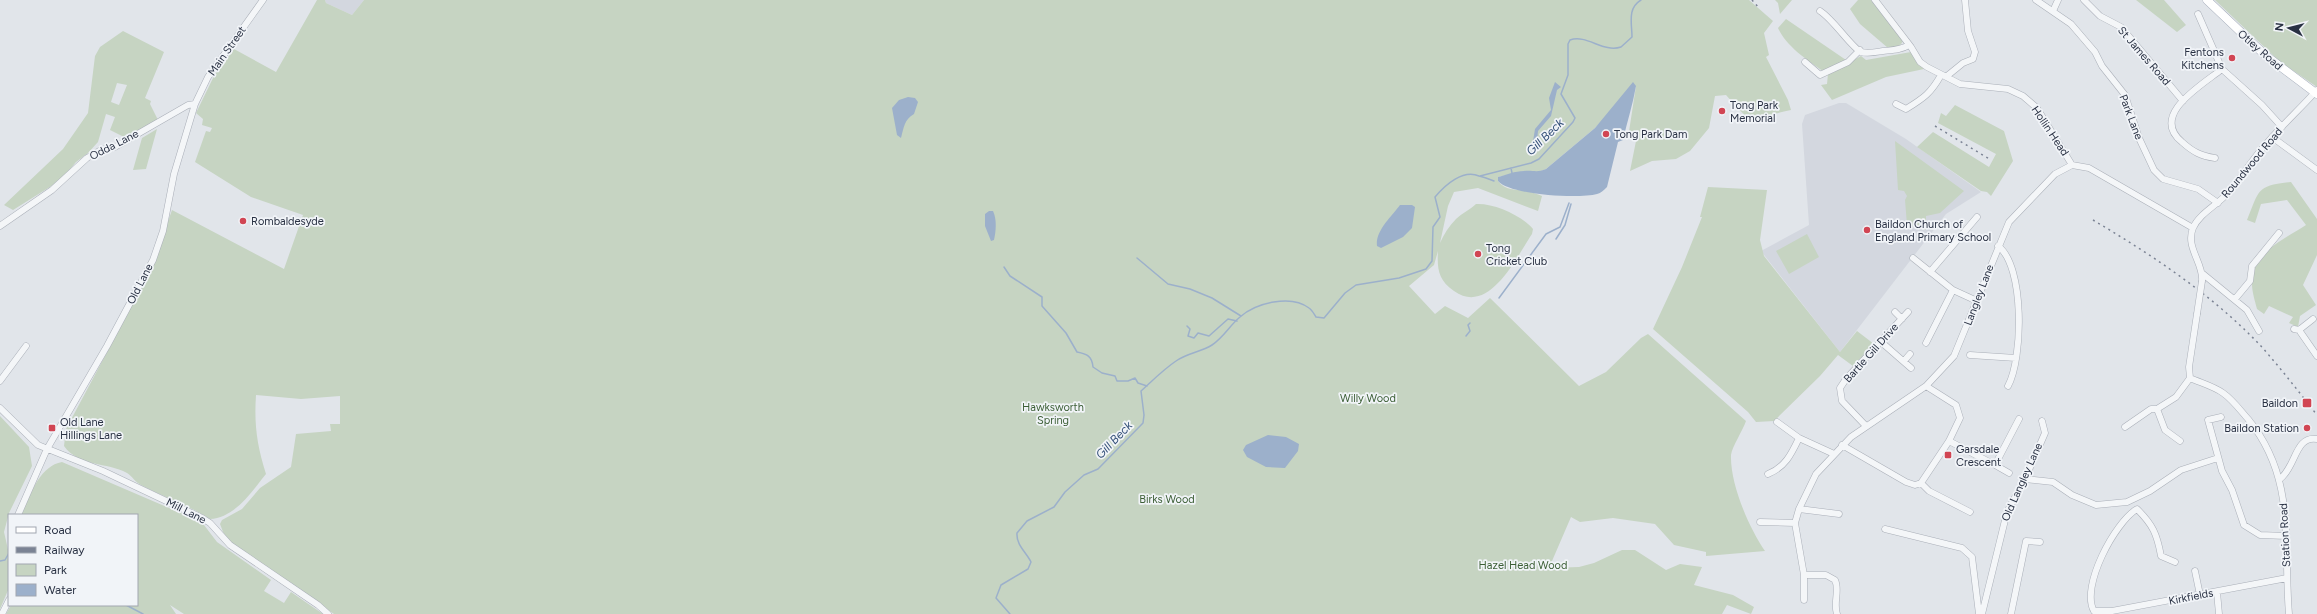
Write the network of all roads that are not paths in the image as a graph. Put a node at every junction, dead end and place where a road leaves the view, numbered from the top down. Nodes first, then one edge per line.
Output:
1 (263, 0) edge
2 (1875, 0) edge
3 (1965, 0) edge
4 (2036, 0) edge
5 (2058, 0) edge
6 (2084, 0) edge
7 (2207, 0) edge
8 (1820, 11) dead end
9 (2053, 11) junction
10 (2198, 14) dead end
11 (1910, 45) junction
12 (1860, 50) junction
13 (1806, 62) dead end
14 (2222, 69) junction
15 (1944, 75) junction
16 (2316, 92) edge
17 (2183, 100) junction
18 (195, 104) junction
19 (1896, 104) dead end
20 (2282, 127) junction
21 (2272, 137) junction
22 (2215, 158) dead end
23 (2072, 165) junction
24 (2317, 170) edge
25 (2218, 203) junction
26 (1977, 217) dead end
27 (0, 226) edge
28 (2193, 228) junction
29 (2279, 234) dead end
30 (1998, 246) junction
31 (1913, 258) dead end
32 (1930, 272) junction
33 (2203, 274) junction
34 (1954, 290) junction
35 (2235, 299) junction
36 (1977, 301) junction
37 (1894, 312) dead end
38 (1908, 312) dead end
39 (1902, 318) junction
40 (2313, 319) dead end
41 (2259, 331) dead end
42 (1880, 341) junction
43 (1926, 343) dead end
44 (26, 346) dead end
45 (1910, 354) dead end
46 (1970, 355) dead end
47 (2317, 356) edge
48 (2016, 358) junction
49 (1904, 361) junction
50 (1911, 368) dead end
51 (2190, 378) junction
52 (0, 381) edge
53 (1926, 386) junction
54 (2008, 386) dead end
55 (0, 408) edge
56 (2157, 409) junction
57 (2221, 416) dead end
58 (2019, 419) dead end
59 (2042, 421) dead end
60 (1777, 422) dead end
61 (1866, 426) junction
62 (2125, 427) dead end
63 (1799, 438) junction
64 (2317, 439) edge
65 (1949, 441) junction
66 (2180, 441) dead end
67 (1842, 445) junction
68 (47, 449) junction
69 (1834, 454) junction
70 (2218, 458) junction
71 (1995, 465) junction
72 (2010, 473) dead end
73 (1768, 474) dead end
74 (2024, 478) junction
75 (2280, 479) junction
76 (1921, 483) junction
77 (1799, 509) junction
78 (1970, 512) dead end
79 (18, 514) edge
80 (1838, 514) dead end
81 (1760, 522) dead end
82 (1795, 523) junction
83 (1886, 529) dead end
84 (2286, 536) junction
85 (2040, 542) dead end
86 (2175, 562) dead end
87 (2195, 571) dead end
88 (1804, 576) junction
89 (2287, 578) junction
90 (2217, 592) junction
91 (2200, 595) junction
92 (1804, 600) dead end
93 (8, 602) edge
94 (1837, 610) edge
95 (2093, 613) edge
96 (2, 614) edge
97 (328, 614) edge
98 (1979, 614) edge
99 (1982, 614) edge
100 (2011, 614) edge
101 (2219, 614) edge
102 (2289, 614) edge

1 - 18 street, Main Street
2 - 11 street, Hollin Head
3 - 15 street
4 - 9 street, Park Lane
5 - 9 street
6 - 17 street, St James Road
7 - 16 main road, Otley Road
8 - 12 street
9 - 25 street, Park Lane
10 - 14 street
11 - 12 street
11 - 15 street, Hollin Head
12 - 13 street
14 - 17 street
14 - 20 street
15 - 19 street
15 - 23 street, Hollin Head
16 - 20 street, Roundwood Road
17 - 22 street
18 - 27 street, Odda Lane
18 - 68 street, Old Lane
20 - 21 street, Roundwood Road
21 - 24 street
21 - 25 street, Roundwood Road
23 - 28 street
23 - 30 street, Langley Lane
25 - 28 street, Roundwood Road
26 - 32 street
28 - 33 street
29 - 35 street
30 - 36 street, Langley Lane
30 - 48 street
31 - 32 street
32 - 34 street
33 - 35 street
33 - 51 street, bridge
34 - 36 street
34 - 43 street
35 - 41 street
36 - 53 street, Langley Lane
37 - 39 street, Bartle Gill Drive
38 - 39 street, Bartle Gill Drive
39 - 42 street, Bartle Gill Drive
40 - 47 street
42 - 49 street
42 - 61 street, Bartle Gill Drive
44 - 52 street
45 - 49 street
46 - 48 street
48 - 54 street
49 - 50 street
51 - 56 street
51 - 75 street, Station Road
53 - 61 street, Langley Lane
53 - 65 street
55 - 68 street, Mill Lane
56 - 62 street
56 - 66 street
57 - 70 street
58 - 71 street
59 - 74 street, Old Langley Lane
60 - 63 street
61 - 67 street, Langley Lane
63 - 69 street
63 - 73 street
64 - 75 street
65 - 71 street
65 - 76 street
67 - 69 street, Langley Lane
67 - 76 street
68 - 79 street, Old Lane
68 - 97 street, Mill Lane
69 - 77 street, Langley Lane
70 - 74 street
70 - 84 street
71 - 72 street
74 - 99 street, Old Langley Lane
75 - 84 street, Station Road
76 - 78 street
77 - 80 street
77 - 82 street, Langley Lane
81 - 82 street
82 - 88 street, Langley Lane
83 - 98 street
84 - 89 street, Station Road
85 - 100 street
86 - 95 street
87 - 91 street
88 - 92 street, Langley Lane
88 - 94 street
89 - 90 street, Kirkfields
89 - 102 street, Station Road
90 - 91 street, Kirkfields
90 - 101 street
91 - 95 street, Kirkfields
93 - 96 street

